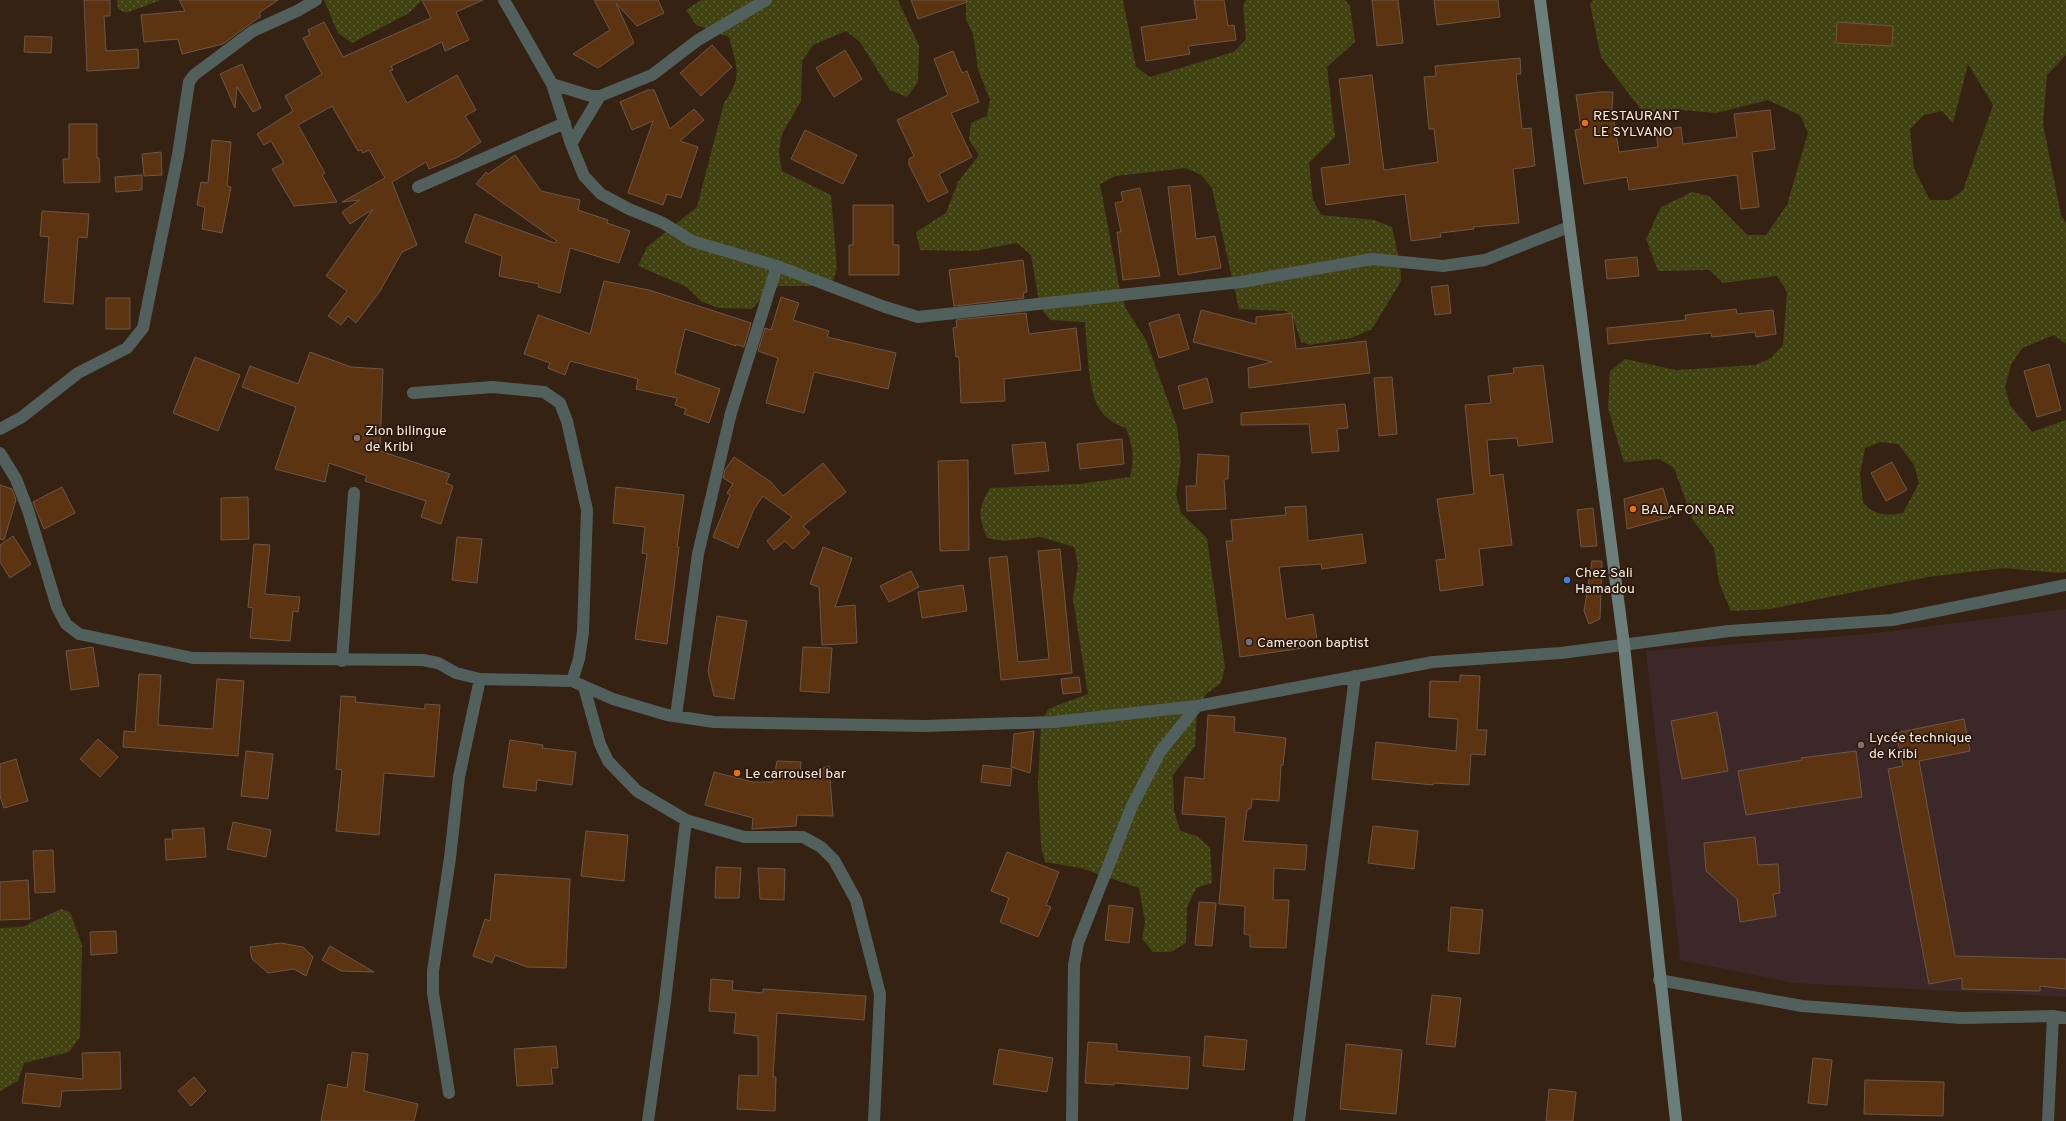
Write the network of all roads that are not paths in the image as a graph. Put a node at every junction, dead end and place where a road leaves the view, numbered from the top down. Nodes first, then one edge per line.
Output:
1 (316, 0) edge
2 (504, 0) edge
3 (766, 0) edge
4 (1540, 0) edge
5 (552, 84) junction
6 (600, 96) junction
7 (565, 124) junction
8 (572, 144) junction
9 (418, 186) dead end
10 (1569, 227) junction
11 (777, 266) junction
12 (413, 393) dead end
13 (0, 429) edge
14 (0, 453) edge
15 (354, 493) dead end
16 (2066, 585) edge
17 (1624, 645) junction
18 (342, 661) junction
19 (1355, 676) junction
20 (480, 679) junction
21 (572, 681) junction
22 (584, 687) junction
23 (1197, 706) junction
24 (676, 716) junction
25 (686, 820) junction
26 (1659, 980) junction
27 (2053, 1016) junction
28 (2066, 1018) edge
29 (448, 1093) dead end
30 (648, 1121) edge
31 (874, 1121) edge
32 (1072, 1121) edge
33 (1299, 1121) edge
34 (1676, 1121) edge
35 (2048, 1121) edge

1 - 13 street
2 - 5 street
3 - 6 street
4 - 10 street
5 - 6 street
5 - 7 street
6 - 8 street
7 - 8 street
7 - 9 street
8 - 11 street
10 - 11 street
10 - 17 street
11 - 24 street
12 - 21 street
14 - 18 street
15 - 18 street
16 - 17 street
17 - 19 street
17 - 26 street
18 - 20 street
19 - 23 street
19 - 33 street
20 - 21 street
20 - 29 street
21 - 22 street
22 - 24 street
22 - 25 street
23 - 24 street
23 - 32 street
25 - 30 street
25 - 31 street
26 - 27 street
26 - 34 street
27 - 28 street
27 - 35 street

